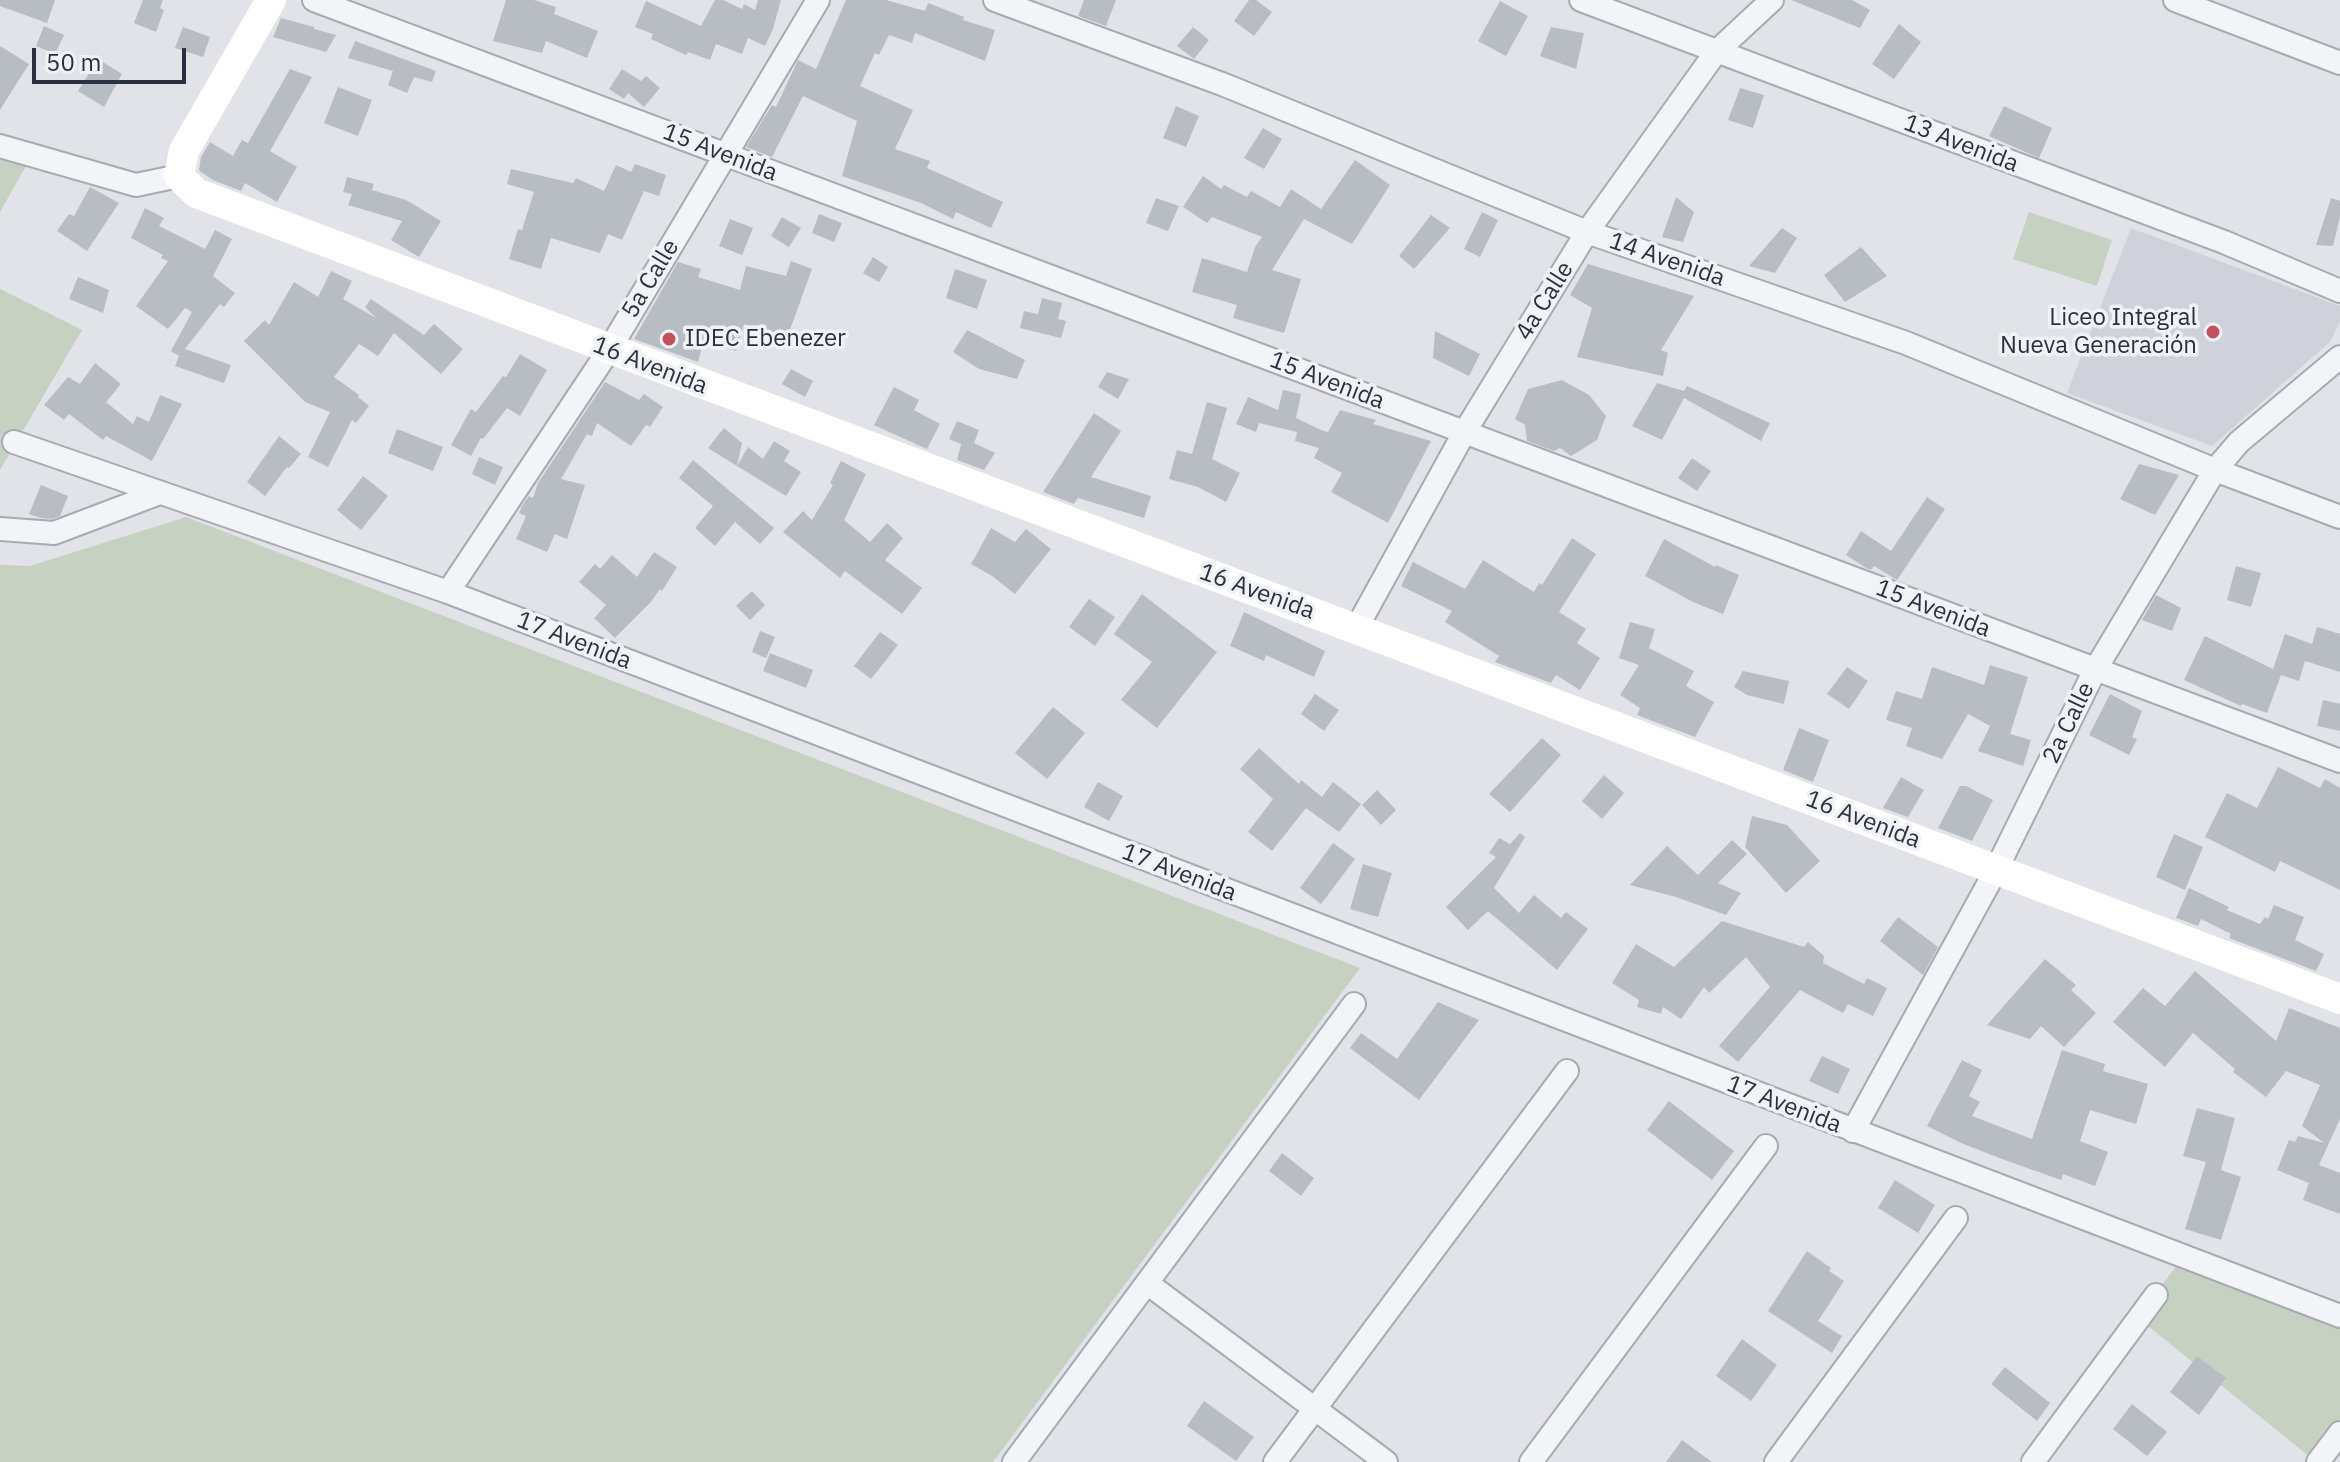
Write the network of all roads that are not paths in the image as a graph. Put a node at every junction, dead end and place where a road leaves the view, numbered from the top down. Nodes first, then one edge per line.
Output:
1 (271, 0) edge
2 (314, 0) edge
3 (818, 0) edge
4 (995, 0) edge
5 (1581, 0) edge
6 (1772, 0) edge
7 (2175, 0) edge
8 (1716, 52) junction
9 (2340, 63) edge
10 (0, 146) edge
11 (726, 155) junction
12 (179, 176) junction
13 (1587, 232) junction
14 (2340, 291) edge
15 (609, 350) junction
16 (2340, 357) edge
17 (1464, 433) junction
18 (14, 442) dead end
19 (2215, 470) junction
20 (157, 494) junction
21 (2340, 517) edge
22 (0, 529) edge
23 (448, 592) junction
24 (1356, 629) junction
25 (2095, 670) junction
26 (2340, 761) edge
27 (1996, 870) junction
28 (2340, 999) edge
29 (1354, 1004) dead end
30 (1567, 1071) dead end
31 (1853, 1131) junction
32 (1766, 1146) dead end
33 (1956, 1218) dead end
34 (1147, 1283) junction
35 (2156, 1295) dead end
36 (2340, 1316) edge
37 (1315, 1409) junction
38 (2340, 1433) edge
39 (1014, 1462) edge
40 (1275, 1462) edge
41 (1386, 1462) edge
42 (1531, 1462) edge
43 (1776, 1462) edge
44 (2033, 1462) edge
45 (2318, 1462) edge

1 - 12 main road
2 - 11 street, 15 Avenida
3 - 11 street, 5a Calle
4 - 13 street, 14 Avenida
5 - 8 street, 13 Avenida
6 - 8 street, 4a Calle
7 - 9 street
8 - 13 street, 4a Calle
8 - 14 street, 13 Avenida
10 - 12 street
11 - 15 street, 5a Calle
11 - 17 street, 15 Avenida
12 - 15 main road, 16 Avenida
13 - 17 street, 4a Calle
13 - 19 street, 14 Avenida
15 - 23 street, 5a Calle
15 - 24 main road, 16 Avenida
16 - 19 street, 2a Calle
17 - 24 street, 4a Calle
17 - 25 street, 15 Avenida
18 - 20 street, 17 Avenida
19 - 21 street, 14 Avenida
19 - 25 street, 2a Calle
20 - 22 street
20 - 23 street, 17 Avenida
23 - 31 street, 17 Avenida
24 - 27 main road, 16 Avenida
25 - 26 street, 15 Avenida
25 - 27 street, 2a Calle
27 - 28 main road, 16 Avenida
27 - 31 street, 2a Calle
29 - 34 street
30 - 37 street
31 - 36 street, 17 Avenida
32 - 42 street
33 - 43 street
34 - 37 street
34 - 39 street
35 - 44 street
37 - 40 street
37 - 41 street
38 - 45 street

